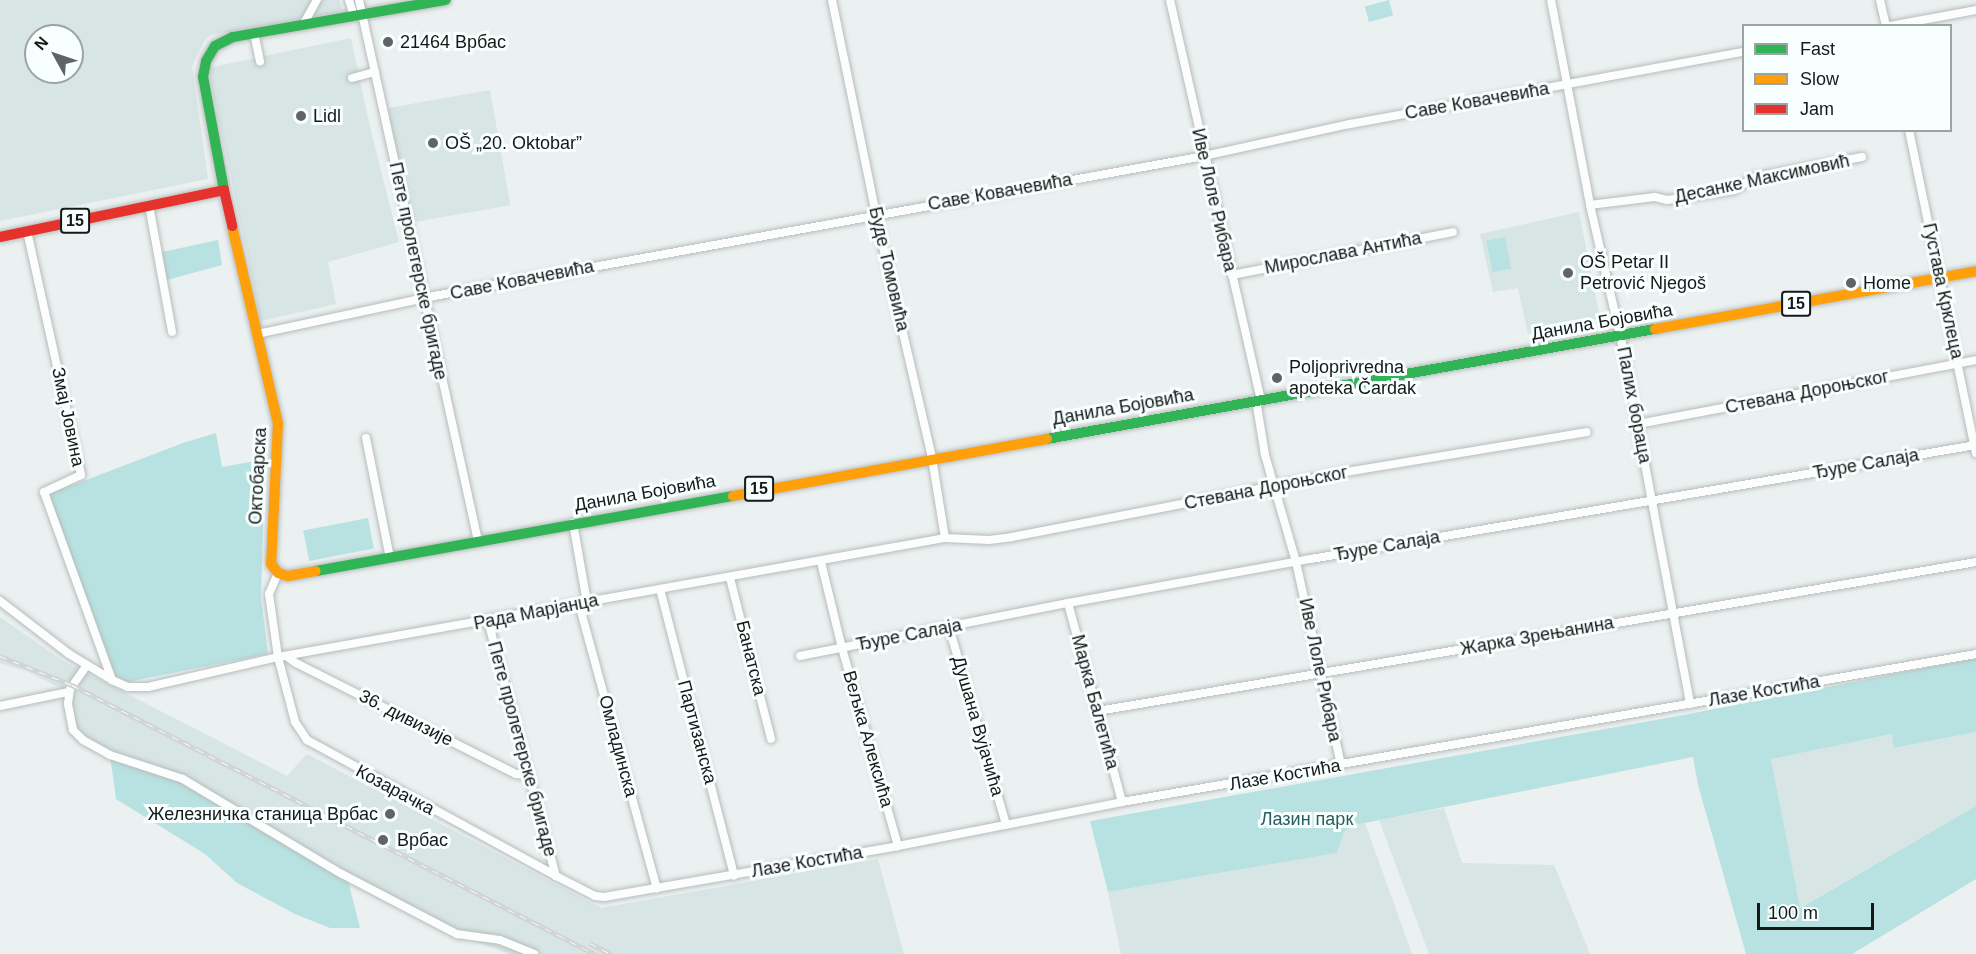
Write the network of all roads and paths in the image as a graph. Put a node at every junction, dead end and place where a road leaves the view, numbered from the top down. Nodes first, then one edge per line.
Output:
1 (317, 0) edge
2 (349, 0) edge
3 (359, 0) edge
4 (446, 0) edge
5 (832, 0) edge
6 (1170, 0) edge
7 (1551, 0) edge
8 (1881, 0) edge
9 (1976, 10) edge
10 (358, 15) junction
11 (1887, 24) edge
12 (1899, 24) edge
13 (303, 25) junction
14 (254, 33) junction
15 (1742, 52) edge
16 (260, 61) dead end
17 (375, 72) junction
18 (352, 78) dead end
19 (1566, 85) junction
20 (1909, 132) edge
21 (1204, 156) junction
22 (1862, 158) dead end
23 (224, 190) junction
24 (149, 205) junction
25 (1590, 205) junction
26 (876, 214) junction
27 (27, 231) junction
28 (1453, 232) dead end
29 (0, 237) edge
30 (1976, 271) edge
31 (1232, 275) junction
32 (1941, 278) junction
33 (424, 298) junction
34 (172, 332) dead end
35 (257, 333) junction
36 (1620, 335) junction
37 (1976, 360) edge
38 (1959, 363) junction
39 (1259, 399) junction
40 (1638, 424) junction
41 (1587, 432) dead end
42 (366, 438) dead end
43 (1975, 448) edge
44 (932, 458) junction
45 (1273, 487) junction
46 (1652, 501) junction
47 (573, 523) junction
48 (945, 538) junction
49 (478, 541) junction
50 (390, 558) junction
51 (821, 562) junction
52 (1296, 562) junction
53 (1976, 562) edge
54 (278, 573) junction
55 (730, 578) junction
56 (660, 589) junction
57 (0, 601) edge
58 (583, 603) junction
59 (1068, 603) junction
60 (1674, 612) junction
61 (488, 621) junction
62 (949, 627) junction
63 (842, 648) junction
64 (1976, 654) edge
65 (282, 656) junction
66 (800, 656) dead end
67 (87, 665) junction
68 (1322, 673) junction
69 (112, 680) junction
70 (68, 692) junction
71 (1690, 704) junction
72 (0, 706) edge
73 (1098, 711) junction
74 (771, 739) dead end
75 (1341, 765) junction
76 (527, 775) junction
77 (1122, 802) junction
78 (1006, 825) junction
79 (898, 846) junction
80 (556, 876) junction
81 (734, 876) junction
82 (657, 889) junction
83 (595, 896) joint
84 (534, 954) edge

1 - 13 street
2 - 10 street
3 - 10 street, Пете пролетерске бригаде
4 - 10 main road, Октобарска
5 - 26 street, Буде Томовића
6 - 21 street, Иве Лоле Рибара
7 - 19 street, Палих бораца
8 - 11 street
9 - 12 street
10 - 13 main road, Октобарска
10 - 17 street, Пете пролетерске бригаде
13 - 14 main road, Октобарска
14 - 16 street
14 - 23 main road, Октобарска
15 - 19 street, Саве Ковачевића
17 - 18 street
17 - 33 street, Пете пролетерске бригаде
19 - 21 street, Саве Ковачевића
19 - 25 street, Палих бораца
20 - 32 street, Густава Крклеца
21 - 26 street, Саве Ковачевића
21 - 31 street, Иве Лоле Рибара
22 - 25 street, Десанке Максимовић
23 - 24 main road, 15
23 - 35 main road, Октобарска
24 - 27 main road, 15
24 - 34 street
25 - 36 street, Палих бораца
26 - 33 street, Саве Ковачевића
26 - 44 street, Буде Томовића
27 - 29 main road, 15
27 - 69 street, Змај Јовина
28 - 31 street, Мирослава Антића
30 - 32 main road, Данила Бојовића / 15
31 - 39 street, Иве Лоле Рибара
32 - 36 main road, Данила Бојовића / 15
32 - 38 street, Густава Крклеца
33 - 35 street, Саве Ковачевића
33 - 49 street, Пете пролетерске бригаде
35 - 54 main road, Октобарска
36 - 39 main road, Данила Бојовића / 15
36 - 40 street, Палих бораца
37 - 38 street, Стевана Дороњског
38 - 40 street, Стевана Дороњског
38 - 43 street, Густава Крклеца
39 - 44 main road, Данила Бојовића / 15
39 - 45 street, Иве Лоле Рибара
40 - 46 street, Палих бораца
41 - 45 street, Стевана Дороњског
42 - 50 street
43 - 46 street, Ђуре Салаја
44 - 47 main road, Данила Бојовића / 15
44 - 48 street, Буде Томовића
45 - 48 street, Стевана Дороњског
45 - 52 street, Иве Лоле Рибара
46 - 52 street, Ђуре Салаја
46 - 60 street, Палих бораца
47 - 49 main road, Данила Бојовића / 15
47 - 58 street, Омладинска
48 - 51 street, Рада Марјанца
49 - 50 main road, Данила Бојовића / 15
50 - 54 main road, Данила Бојовића / 15
51 - 55 street, Рада Марјанца
51 - 63 street, Вељка Алексића
52 - 59 street, Ђуре Салаја
52 - 68 street, Иве Лоле Рибара
53 - 60 street, Жарка Зрењанина
54 - 65 street, Октобарска
55 - 56 street, Рада Марјанца
55 - 74 street, Банатска
56 - 58 street, Рада Марјанца
56 - 81 street, Партизанска
57 - 67 street
58 - 61 street, Рада Марјанца
58 - 82 street, Омладинска
59 - 62 street, Ђуре Салаја
59 - 73 street, Марка Балетића
60 - 68 street, Жарка Зрењанина
60 - 71 street, Палих бораца
61 - 65 street, Рада Марјанца
61 - 76 street, Пете пролетерске бригаде
62 - 63 street, Ђуре Салаја
62 - 78 street, Душана Вујачића
63 - 66 street, Ђуре Салаја
63 - 79 street, Вељка Алексића
64 - 71 street, Лазе Костића
65 - 69 street, Рада Марјанца
65 - 76 street, 36. дивизије
65 - 80 street, Козарачка
67 - 69 street
67 - 70 street
68 - 73 street, Жарка Зрењанина
68 - 75 street, Иве Лоле Рибара
70 - 72 street
70 - 84 street
71 - 75 street, Лазе Костића
73 - 77 street, Марка Балетића
75 - 77 street, Лазе Костића
76 - 80 street, Пете пролетерске бригаде
77 - 78 street, Лазе Костића
78 - 79 street, Лазе Костића
79 - 81 street, Лазе Костића
80 - 83 street, Козарачка
81 - 82 street, Лазе Костића
82 - 83 street, Лазе Костића

